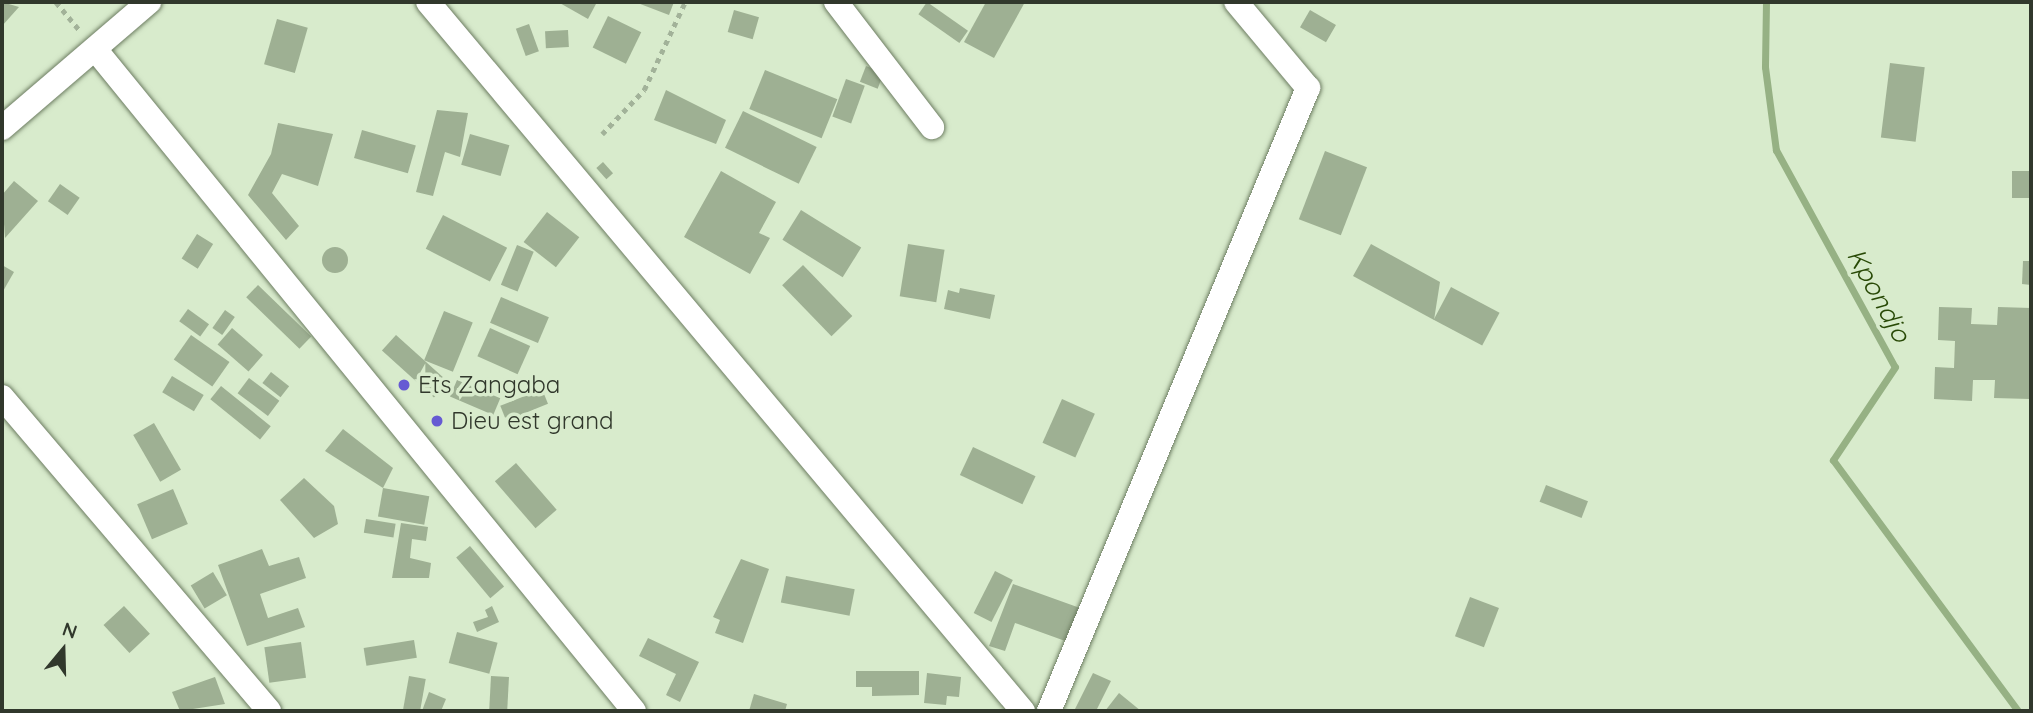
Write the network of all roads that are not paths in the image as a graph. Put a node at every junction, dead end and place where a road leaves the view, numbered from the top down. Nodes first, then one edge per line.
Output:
1 (149, 2) edge
2 (428, 2) edge
3 (836, 2) edge
4 (1236, 2) edge
5 (95, 49) junction
6 (932, 127) dead end
7 (2, 128) edge
8 (2, 397) edge
9 (269, 711) edge
10 (634, 711) edge
11 (1023, 711) edge
12 (1049, 711) edge

1 - 5 street
2 - 11 street
3 - 6 street
4 - 12 street
5 - 7 street
5 - 10 street
8 - 9 street

